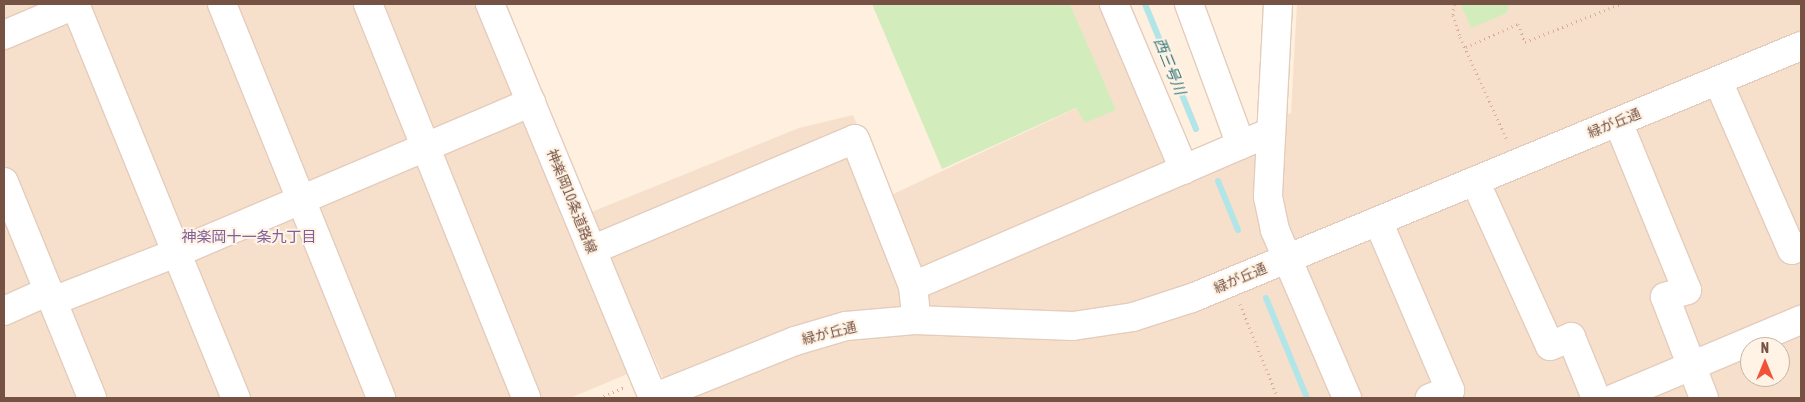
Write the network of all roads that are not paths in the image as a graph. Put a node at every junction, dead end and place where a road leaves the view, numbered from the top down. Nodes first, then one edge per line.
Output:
1 (75, 4) edge
2 (222, 4) edge
3 (368, 4) edge
4 (490, 4) edge
5 (1114, 4) edge
6 (1189, 4) edge
7 (1278, 4) edge
8 (4, 35) edge
9 (1801, 46) edge
10 (1718, 81) junction
11 (530, 102) junction
12 (1618, 122) junction
13 (1271, 132) junction
14 (1241, 146) junction
15 (424, 148) junction
16 (1184, 170) junction
17 (1475, 181) junction
18 (4, 182) edge
19 (301, 200) junction
20 (1378, 221) junction
21 (1801, 246) edge
22 (592, 250) junction
23 (176, 253) junction
24 (1287, 258) junction
25 (913, 286) junction
26 (51, 296) junction
27 (4, 311) edge
28 (915, 320) junction
29 (1801, 320) edge
30 (1692, 367) junction
31 (92, 398) edge
32 (236, 398) edge
33 (381, 398) edge
34 (526, 398) edge
35 (653, 398) edge
36 (1347, 398) edge
37 (1430, 398) edge
38 (1596, 398) edge
39 (1615, 398) edge
40 (1704, 398) edge

1 - 8 street
1 - 23 street
2 - 19 street
3 - 15 street
4 - 11 street, 神楽岡10条道路線
5 - 16 street
6 - 14 street
7 - 13 street
9 - 10 street, 緑が丘通
10 - 12 street, 緑が丘通
10 - 21 street
11 - 15 street
11 - 22 street, 神楽岡10条道路線
12 - 17 street, 緑が丘通
12 - 30 street
13 - 14 street
13 - 24 street
14 - 16 street
15 - 19 street
15 - 34 street
16 - 25 street
17 - 20 street, 緑が丘通
17 - 38 street
18 - 26 street
19 - 23 street
19 - 33 street
20 - 24 street, 緑が丘通
20 - 37 street
22 - 25 street
22 - 35 street, 神楽岡10条道路線
23 - 26 street
23 - 32 street
24 - 28 street, 緑が丘通
24 - 36 street
25 - 28 street
26 - 27 street
26 - 31 street
28 - 35 street, 緑が丘通
29 - 30 street
30 - 39 street
30 - 40 street

